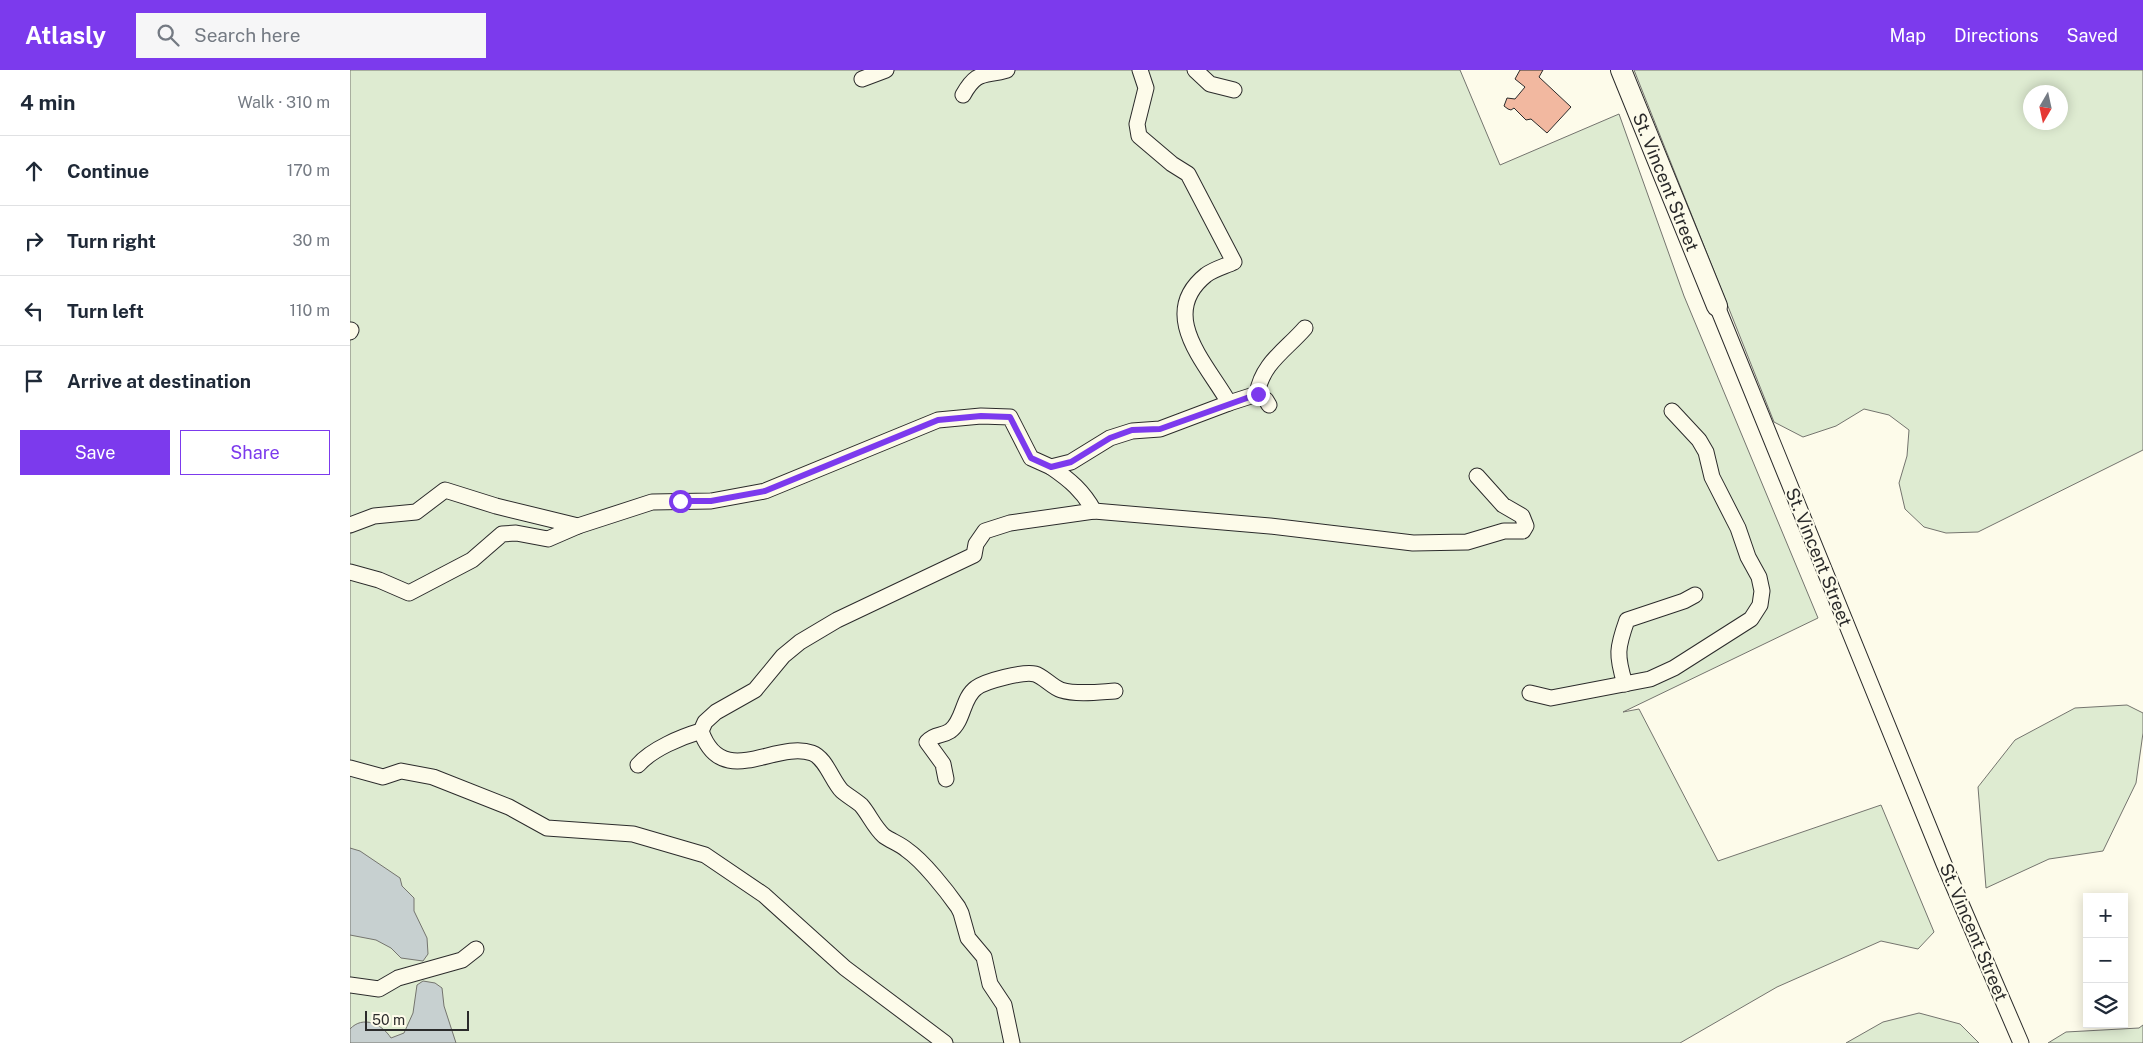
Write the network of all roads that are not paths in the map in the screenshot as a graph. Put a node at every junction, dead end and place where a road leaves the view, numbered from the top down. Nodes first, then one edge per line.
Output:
1 (886, 70) edge
2 (1007, 70) edge
3 (1140, 70) edge
4 (1195, 70) edge
5 (1621, 70) edge
6 (862, 79) dead end
7 (1234, 90) dead end
8 (963, 95) dead end
9 (1717, 306) joint
10 (1305, 328) dead end
11 (1258, 394) junction
12 (1229, 403) junction
13 (1269, 405) dead end
14 (1672, 412) dead end
15 (1051, 467) junction
16 (1477, 476) dead end
17 (1094, 511) junction
18 (350, 525) edge
19 (578, 526) junction
20 (350, 572) edge
21 (1695, 595) dead end
22 (1625, 684) junction
23 (1115, 691) dead end
24 (1530, 693) dead end
25 (701, 731) junction
26 (638, 765) dead end
27 (350, 768) edge
28 (946, 779) dead end
29 (476, 949) dead end
30 (350, 985) edge
31 (945, 1043) edge
32 (1012, 1043) edge
33 (2021, 1043) edge

1 - 6 street
2 - 8 street
3 - 12 street
4 - 7 street
5 - 9 main road, St. Vincent Street
9 - 33 street, St. Vincent Street
10 - 11 street
11 - 12 street
11 - 13 street
12 - 15 street
14 - 22 street
15 - 17 street
15 - 19 street
16 - 17 street
17 - 25 street
18 - 19 street
19 - 20 street
21 - 22 street
22 - 24 street
23 - 28 street
25 - 26 street
25 - 32 street
27 - 31 street
29 - 30 street

